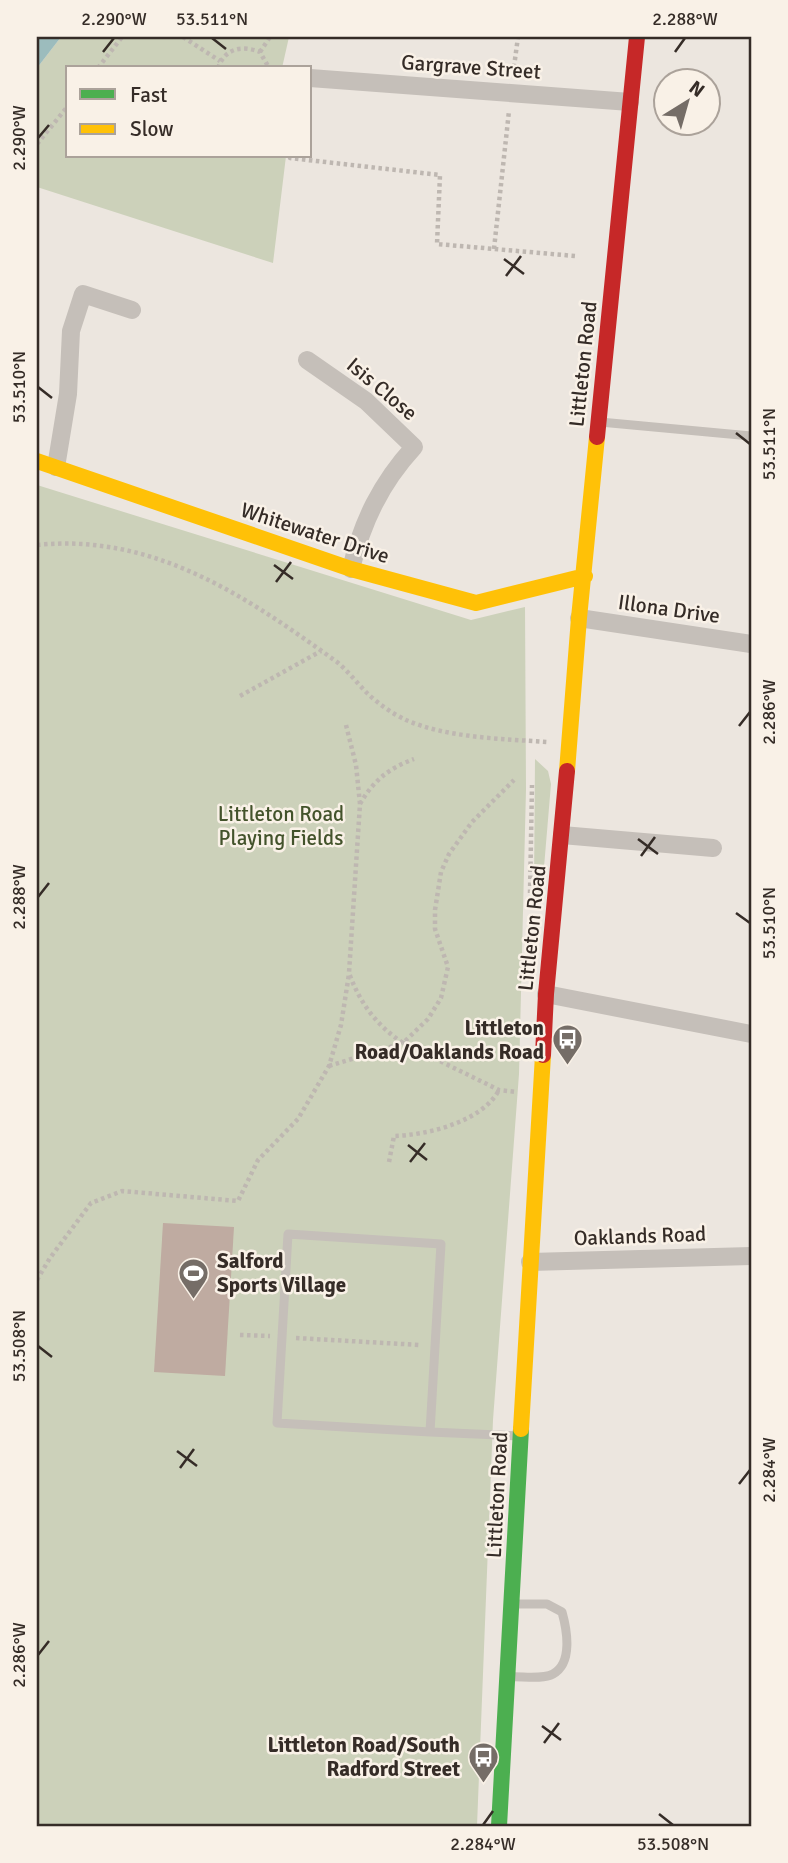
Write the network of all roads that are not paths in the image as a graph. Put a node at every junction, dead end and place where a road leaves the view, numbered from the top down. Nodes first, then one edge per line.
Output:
1 (636, 37) edge
2 (312, 78) edge
3 (630, 102) junction
4 (132, 310) dead end
5 (307, 360) dead end
6 (598, 422) junction
7 (751, 436) edge
8 (37, 461) edge
9 (56, 467) junction
10 (351, 569) junction
11 (585, 576) junction
12 (579, 618) junction
13 (751, 644) edge
14 (562, 835) junction
15 (713, 848) dead end
16 (546, 994) junction
17 (751, 1034) edge
18 (751, 1256) edge
19 (530, 1262) junction
20 (430, 1432) junction
21 (522, 1436) junction
22 (512, 1604) junction
23 (507, 1676) junction
24 (499, 1826) edge

1 - 3 street, Littleton Road
2 - 3 street, Gargrave Street
3 - 6 street, Littleton Road
4 - 9 street
5 - 10 street, Isis Close
6 - 7 lane
6 - 11 street, Littleton Road
8 - 9 street, Whitewater Drive
9 - 10 street, Whitewater Drive
10 - 11 street, Whitewater Drive
11 - 12 street, Littleton Road
12 - 13 street, Illona Drive
12 - 14 street, Littleton Road
14 - 15 street
14 - 16 street, Littleton Road
16 - 17 street
16 - 19 street, Littleton Road
18 - 19 street, Oaklands Road
19 - 21 street, Littleton Road
20 - 20 lane
20 - 21 lane
21 - 22 street, Littleton Road
22 - 23 street, Littleton Road
22 - 23 lane
23 - 24 street, Littleton Road

